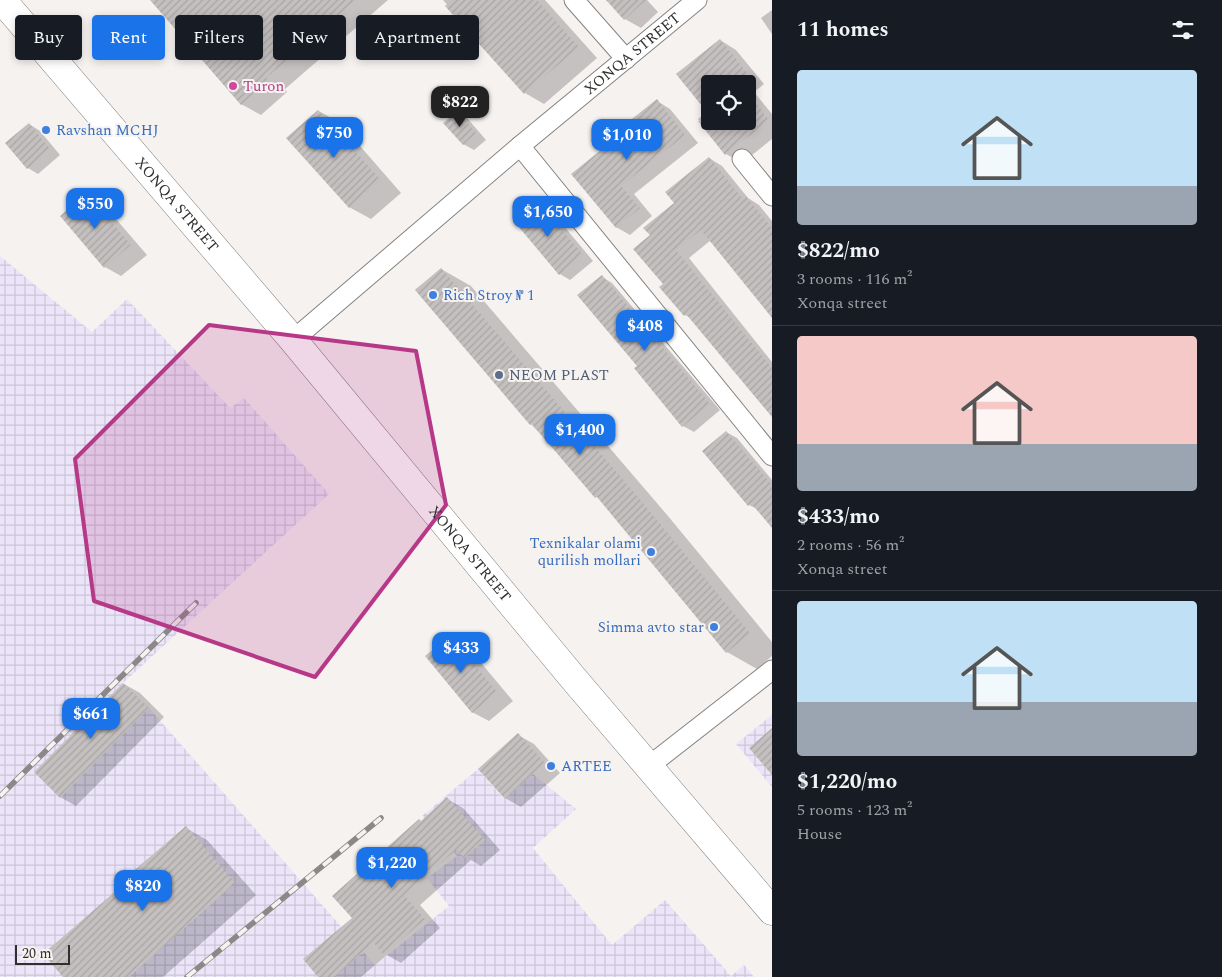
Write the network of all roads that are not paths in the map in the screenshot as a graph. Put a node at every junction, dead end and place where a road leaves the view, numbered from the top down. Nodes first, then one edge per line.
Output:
1 (2, 0) edge
2 (574, 0) edge
3 (697, 0) edge
4 (626, 59) junction
5 (520, 146) junction
6 (742, 159) dead end
7 (772, 196) edge
8 (293, 340) junction
9 (772, 456) edge
10 (772, 670) edge
11 (648, 766) junction
12 (772, 911) edge

1 - 8 main road, XONQA STREET
2 - 4 street
3 - 4 street, XONQA STREET
4 - 5 street, XONQA STREET
5 - 8 street, XONQA STREET
5 - 9 street
6 - 7 street
8 - 11 main road, XONQA STREET
10 - 11 street
11 - 12 main road, XONQA STREET

